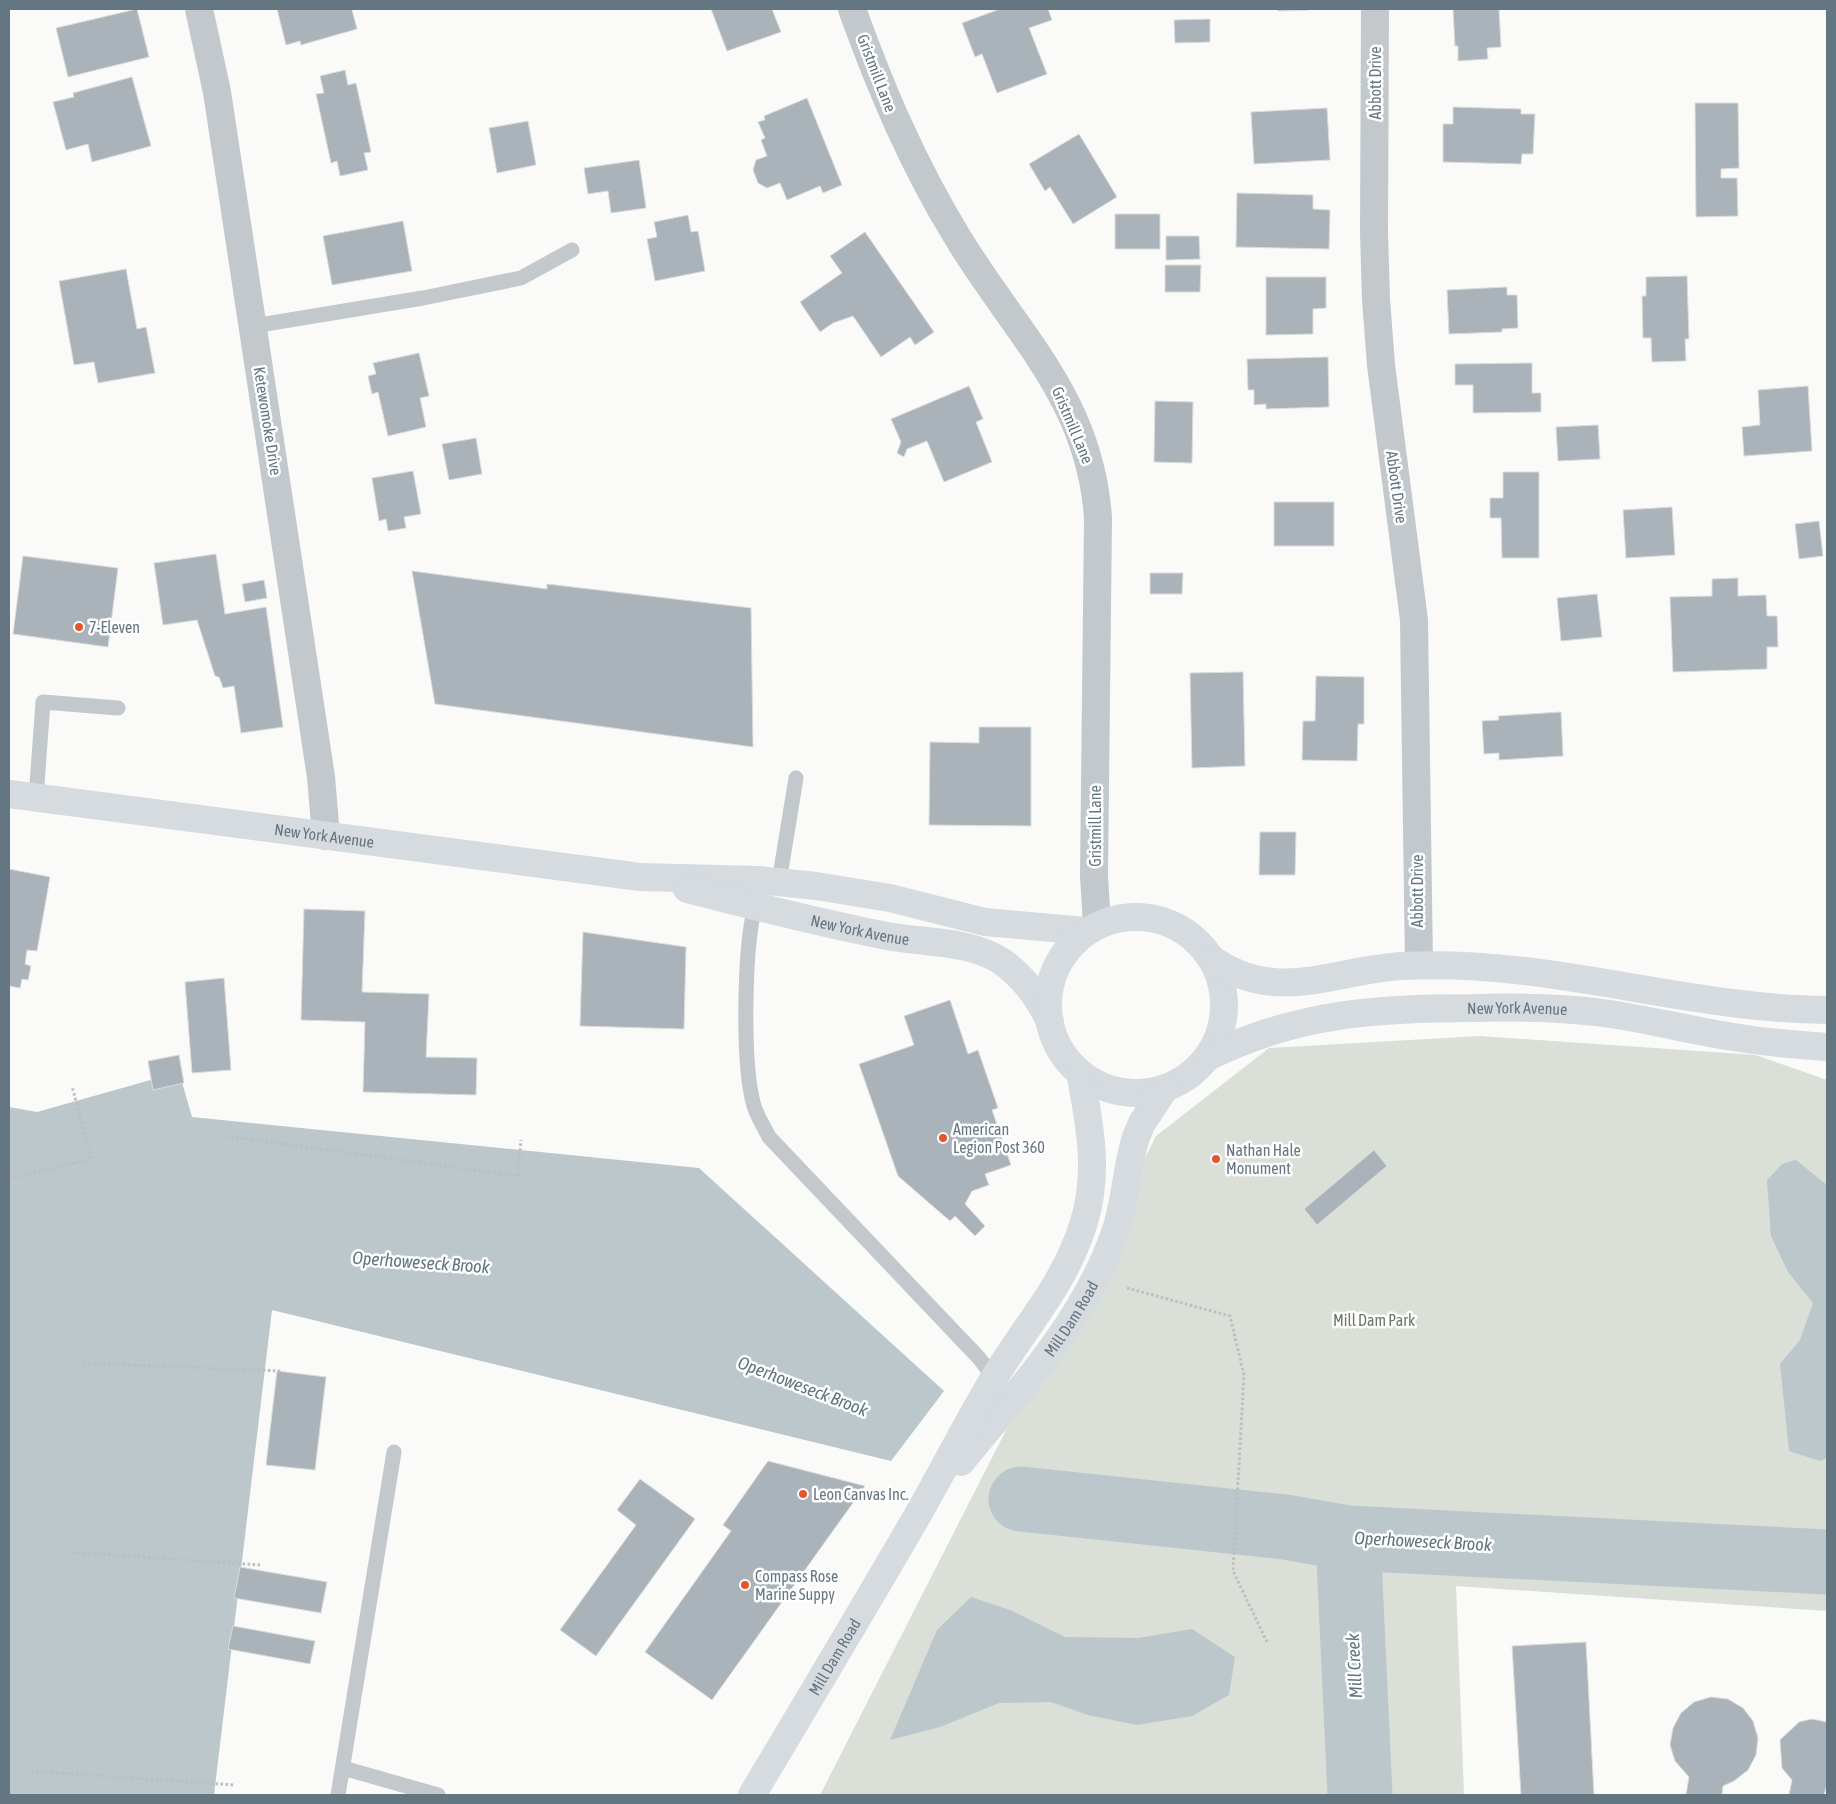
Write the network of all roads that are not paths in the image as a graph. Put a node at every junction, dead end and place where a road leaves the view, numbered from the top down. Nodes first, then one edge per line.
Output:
1 (199, 9) edge
2 (852, 9) edge
3 (1375, 9) edge
4 (572, 250) dead end
5 (254, 326) junction
6 (118, 708) dead end
7 (796, 778) dead end
8 (9, 794) edge
9 (36, 798) junction
10 (326, 836) junction
11 (640, 877) junction
12 (779, 882) junction
13 (755, 907) junction
14 (1091, 928) junction
15 (1213, 960) junction
16 (1419, 965) junction
17 (1827, 1010) edge
18 (1051, 1023) junction
19 (1827, 1047) edge
20 (1212, 1055) junction
21 (1081, 1077) junction
22 (1165, 1088) junction
23 (994, 1378) junction
24 (394, 1452) dead end
25 (916, 1518) junction
26 (343, 1768) junction
27 (338, 1795) edge
28 (438, 1795) edge
29 (752, 1795) edge

1 - 5 street, Ketewomoke Drive
2 - 14 street, Gristmill Lane
3 - 16 street, Abbott Drive
4 - 5 lane
5 - 10 street, Ketewomoke Drive
6 - 9 lane
7 - 12 lane
8 - 9 street, New York Avenue
9 - 10 street, New York Avenue
10 - 11 street, New York Avenue
11 - 12 street, New York Avenue
11 - 13 street, New York Avenue
12 - 14 street, New York Avenue
13 - 18 street, New York Avenue
13 - 23 lane
14 - 15 street
14 - 18 street
15 - 16 street, New York Avenue
15 - 20 street
16 - 17 street, New York Avenue
18 - 21 street
19 - 20 street, New York Avenue
20 - 22 street
21 - 22 street
21 - 23 street, Mill Dam Road
22 - 25 street, Mill Dam Road
23 - 25 street, Mill Dam Road
24 - 26 lane
25 - 29 street, Mill Dam Road
26 - 27 lane
26 - 28 lane

